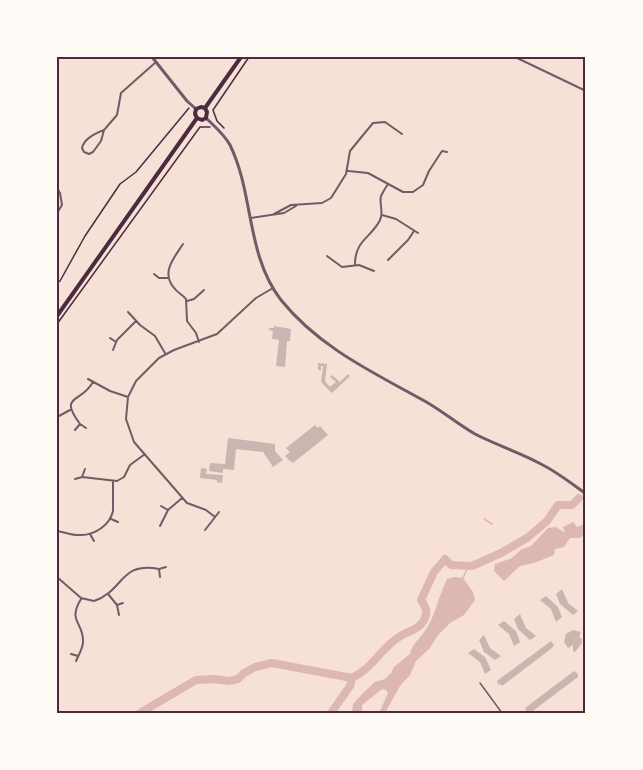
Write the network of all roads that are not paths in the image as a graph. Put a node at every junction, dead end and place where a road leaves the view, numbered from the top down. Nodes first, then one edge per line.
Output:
1 (152, 57) edge
2 (241, 57) edge
3 (515, 57) edge
4 (156, 62) junction
5 (586, 91) edge
6 (205, 108) junction
7 (196, 109) junction
8 (197, 118) junction
9 (206, 118) junction
10 (104, 130) junction
11 (402, 134) dead end
12 (438, 147) dead end
13 (441, 151) junction
14 (447, 152) dead end
15 (347, 171) junction
16 (388, 184) junction
17 (57, 188) edge
18 (57, 213) edge
19 (382, 215) junction
20 (250, 218) junction
21 (414, 230) junction
22 (418, 233) dead end
23 (183, 244) dead end
24 (178, 252) junction
25 (182, 255) dead end
26 (327, 256) dead end
27 (388, 260) dead end
28 (355, 264) junction
29 (374, 271) dead end
30 (154, 274) dead end
31 (169, 278) junction
32 (273, 288) junction
33 (204, 290) dead end
34 (187, 301) junction
35 (128, 312) dead end
36 (57, 316) edge
37 (136, 321) junction
38 (110, 338) dead end
39 (116, 342) junction
40 (199, 342) junction
41 (113, 350) dead end
42 (165, 354) junction
43 (88, 379) dead end
44 (93, 381) junction
45 (128, 397) junction
46 (71, 410) junction
47 (57, 417) edge
48 (80, 424) junction
49 (86, 428) dead end
50 (75, 430) dead end
51 (145, 454) junction
52 (85, 469) dead end
53 (82, 477) junction
54 (75, 479) dead end
55 (113, 482) junction
56 (586, 494) edge
57 (182, 498) junction
58 (161, 506) dead end
59 (168, 510) junction
60 (219, 512) dead end
61 (215, 517) junction
62 (111, 519) junction
63 (118, 522) dead end
64 (160, 526) dead end
65 (205, 530) dead end
66 (57, 531) edge
67 (90, 534) junction
68 (94, 541) dead end
69 (166, 567) dead end
70 (159, 569) junction
71 (57, 577) edge
72 (160, 577) dead end
73 (108, 594) junction
74 (81, 598) junction
75 (123, 603) dead end
76 (117, 606) junction
77 (119, 615) dead end
78 (71, 654) dead end
79 (78, 656) junction
80 (76, 661) dead end
81 (480, 683) dead end
82 (502, 713) edge

1 - 4 street
2 - 6 main road
3 - 5 street
4 - 7 street
4 - 10 street
6 - 7 main road
6 - 9 main road
7 - 8 main road
8 - 9 main road
8 - 36 main road
9 - 20 street
10 - 10 street
11 - 15 street
12 - 13 street
13 - 14 street
13 - 16 street
15 - 16 street
15 - 20 street
16 - 19 street
17 - 18 street
19 - 21 street
19 - 28 street
20 - 32 street
21 - 22 street
21 - 27 street
23 - 24 street
24 - 25 street
24 - 31 street
26 - 28 street
28 - 29 street
30 - 31 street
31 - 34 street
32 - 40 street
32 - 56 street
33 - 34 street
34 - 40 street
35 - 37 street
37 - 39 street
37 - 42 street
38 - 39 street
39 - 41 street
40 - 42 street
42 - 45 street
43 - 44 street
44 - 45 street
44 - 46 street
45 - 51 street
46 - 47 street
46 - 48 street
48 - 49 street
48 - 50 street
51 - 55 street
51 - 57 street
52 - 53 street
53 - 54 street
53 - 55 street
55 - 62 street
57 - 59 street
57 - 61 street
58 - 59 street
59 - 64 street
60 - 61 street
61 - 65 street
62 - 63 street
62 - 67 street
66 - 67 street
67 - 68 street
69 - 70 street
70 - 72 street
70 - 73 street
71 - 74 street
73 - 74 street
73 - 76 street
74 - 79 street
75 - 76 street
76 - 77 street
78 - 79 street
79 - 80 street
81 - 82 lane

